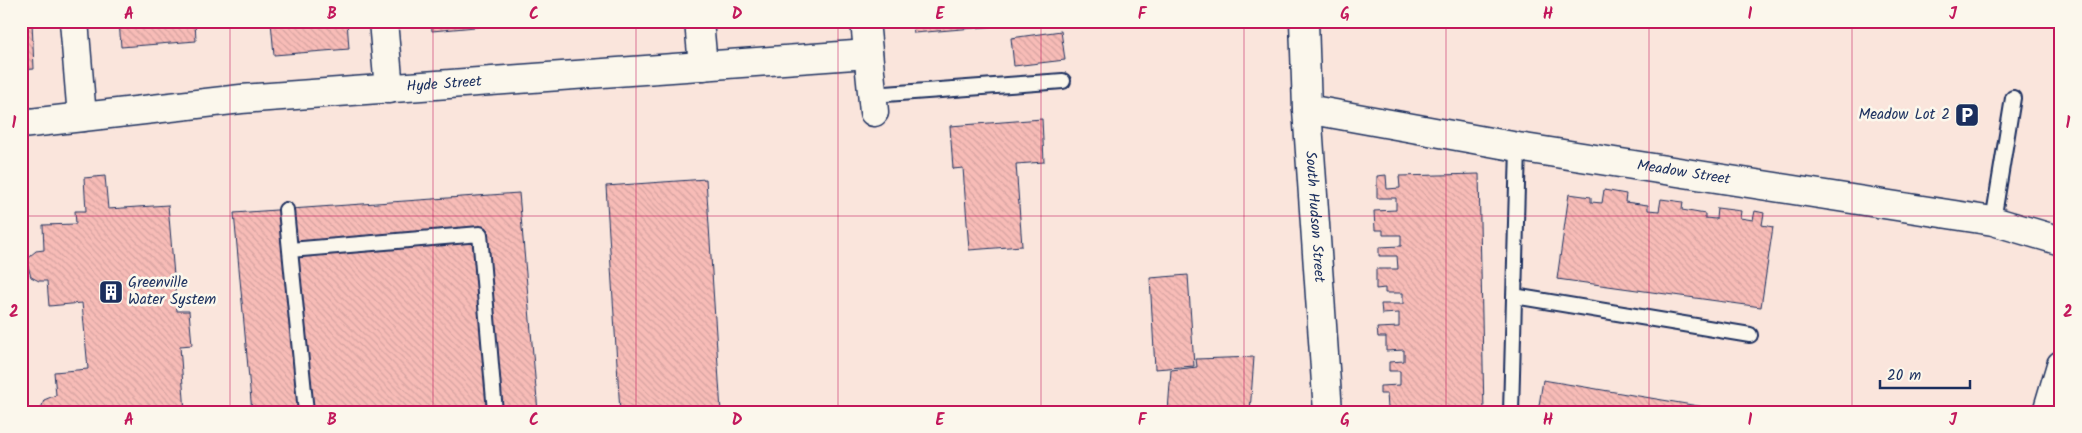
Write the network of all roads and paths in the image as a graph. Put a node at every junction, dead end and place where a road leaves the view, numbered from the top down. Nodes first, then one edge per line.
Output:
1 (74, 21) edge
2 (383, 21) edge
3 (699, 21) edge
4 (865, 21) edge
5 (1304, 21) edge
6 (868, 54) junction
7 (702, 66) junction
8 (1063, 81) dead end
9 (388, 89) junction
10 (2013, 98) dead end
11 (873, 103) joint
12 (1307, 109) junction
13 (82, 117) junction
14 (21, 124) edge
15 (1518, 147) junction
16 (286, 210) dead end
17 (1993, 221) junction
18 (2061, 241) edge
19 (290, 250) junction
20 (1514, 296) junction
21 (1750, 335) dead end
22 (2061, 365) edge
23 (306, 412) edge
24 (495, 412) edge
25 (1328, 412) edge
26 (1511, 412) edge
27 (2047, 412) edge

1 - 13 street
2 - 9 street
3 - 7 street
4 - 6 street
5 - 12 street, South Hudson Street
6 - 7 street, Hyde Street
6 - 11 street
7 - 9 street, Hyde Street
8 - 11 lane
9 - 13 street, Hyde Street
10 - 17 lane
12 - 15 street, Meadow Street
12 - 25 street, South Hudson Street
13 - 14 street, Hyde Street
15 - 17 street, Meadow Street
15 - 20 lane
16 - 19 lane
17 - 18 street, Meadow Street
19 - 23 lane
19 - 24 lane
20 - 21 lane
20 - 26 lane
22 - 27 street

